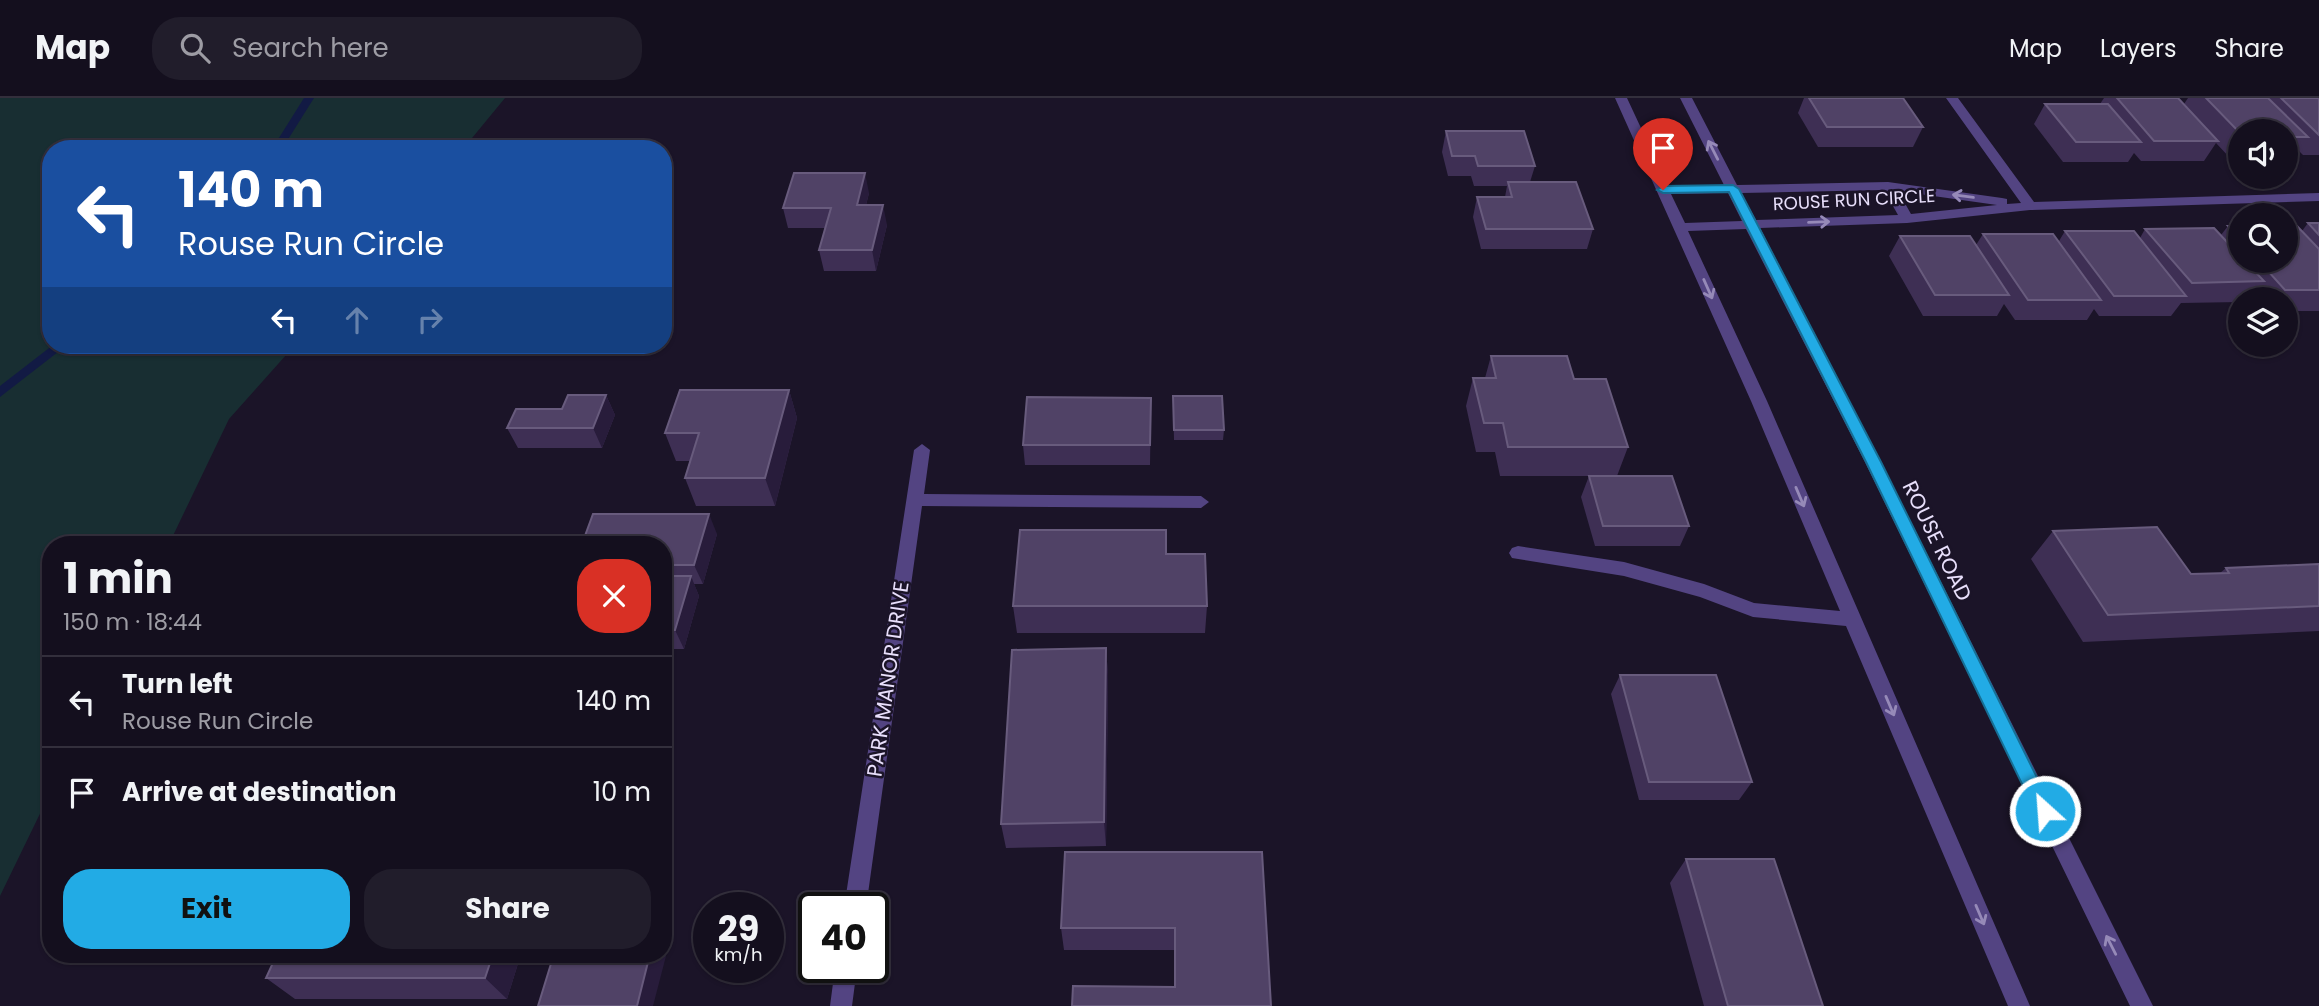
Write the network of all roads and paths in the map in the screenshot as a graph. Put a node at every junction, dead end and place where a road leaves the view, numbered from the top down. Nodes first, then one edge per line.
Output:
1 (1621, 98) edge
2 (1686, 98) edge
3 (1952, 98) edge
4 (1888, 186) junction
5 (1733, 189) junction
6 (1663, 190) junction
7 (2319, 197) edge
8 (2030, 206) junction
9 (1907, 219) junction
10 (1751, 225) junction
11 (1680, 227) junction
12 (922, 450) dead end
13 (914, 500) junction
14 (1201, 502) dead end
15 (1518, 553) dead end
16 (1853, 619) junction
17 (857, 892) edge
18 (844, 983) edge
19 (841, 1006) edge
20 (2019, 1006) edge
21 (2142, 1006) edge

1 - 6 street
5 -> 2 street, ROUSE ROAD
3 - 8 street
4 - 5 street, ROUSE RUN CIRCLE
8 -> 4 street, ROUSE RUN CIRCLE
4 - 9 street
5 - 6 street, ROUSE RUN CIRCLE
5 - 10 street, ROUSE ROAD
6 - 11 street
7 - 8 street, ROUSE RUN CIRCLE
8 - 9 street, ROUSE RUN CIRCLE
10 -> 9 street, ROUSE RUN CIRCLE
10 - 11 street, ROUSE RUN CIRCLE
21 -> 10 street, ROUSE ROAD
11 -> 16 street
12 - 13 street, PARK MANOR DRIVE
13 - 14 street
13 - 17 street, PARK MANOR DRIVE
15 - 16 street
16 -> 20 street
18 - 19 street

